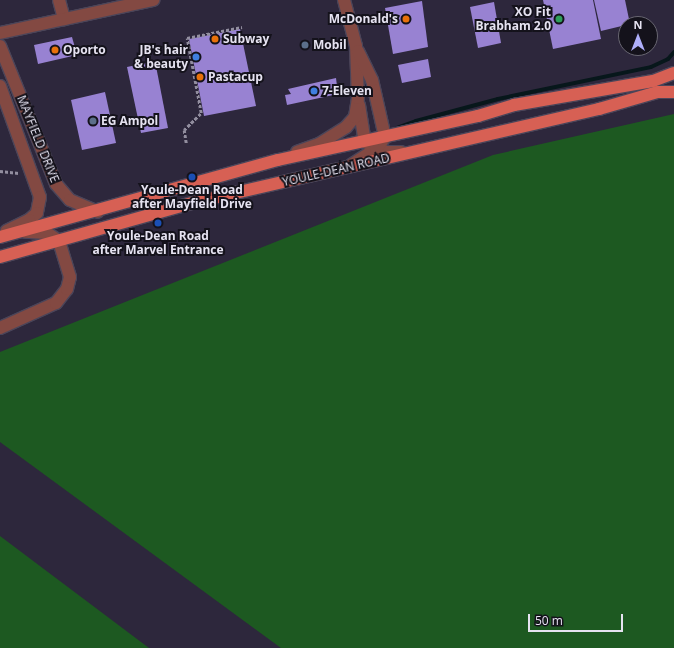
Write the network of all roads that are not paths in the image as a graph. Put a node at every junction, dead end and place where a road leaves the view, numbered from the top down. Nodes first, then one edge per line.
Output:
1 (59, 0) edge
2 (153, 0) edge
3 (344, 0) edge
4 (64, 19) junction
5 (0, 33) edge
6 (0, 46) edge
7 (356, 46) junction
8 (674, 73) edge
9 (0, 86) edge
10 (674, 92) edge
11 (358, 98) junction
12 (385, 137) junction
13 (365, 142) junction
14 (376, 149) junction
15 (411, 152) junction
16 (278, 160) junction
17 (344, 168) junction
18 (98, 212) junction
19 (22, 232) junction
20 (0, 234) edge
21 (0, 237) edge
22 (59, 241) junction
23 (0, 258) edge
24 (0, 328) edge

1 - 4 street
2 - 4 street
3 - 7 street
4 - 5 street
6 - 18 street, MAYFIELD DRIVE
7 - 11 street
7 - 12 street
8 - 12 main road, YOULE-DEAN ROAD
9 - 20 street, MAYFIELD DRIVE
10 - 15 main road, YOULE-DEAN ROAD
11 - 13 street
11 - 16 street
12 - 13 main road, YOULE-DEAN ROAD
12 - 14 street
13 - 14 street
13 - 16 main road, YOULE-DEAN ROAD
14 - 15 street
14 - 17 street
15 - 17 main road, YOULE-DEAN ROAD
16 - 18 main road, YOULE-DEAN ROAD
17 - 22 main road, YOULE-DEAN ROAD
18 - 19 main road, YOULE-DEAN ROAD
19 - 21 main road, YOULE-DEAN ROAD
19 - 22 street
22 - 23 main road, YOULE-DEAN ROAD
22 - 24 street

